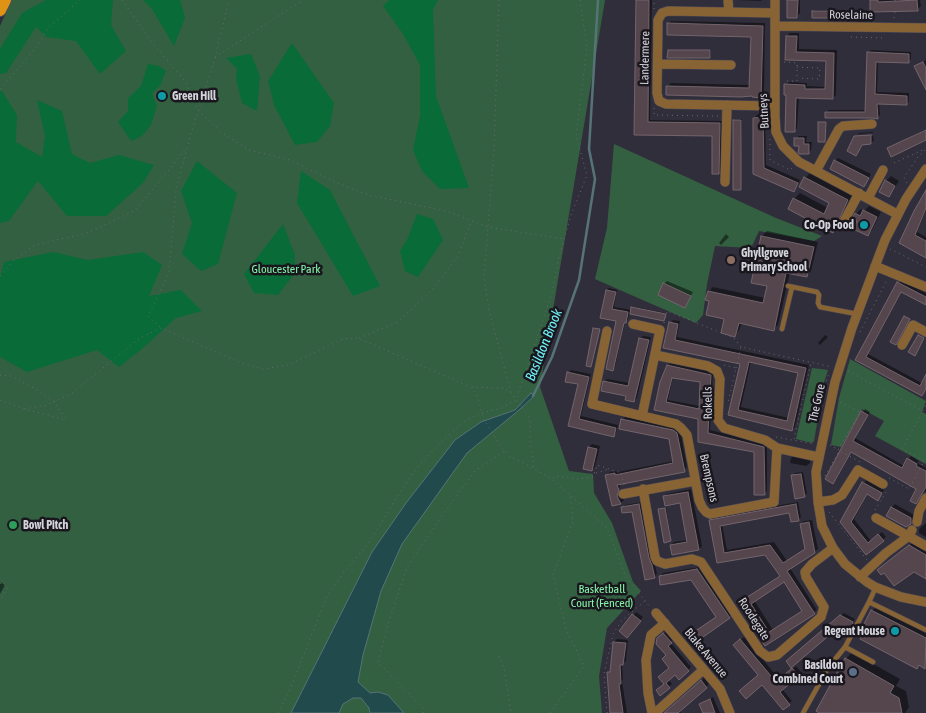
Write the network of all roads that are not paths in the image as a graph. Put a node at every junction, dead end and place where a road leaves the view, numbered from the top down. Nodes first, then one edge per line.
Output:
1 (5, 0) edge
2 (728, 0) edge
3 (775, 0) edge
4 (0, 10) edge
5 (728, 12) junction
6 (775, 13) junction
7 (776, 26) junction
8 (926, 28) edge
9 (658, 64) junction
10 (731, 65) dead end
11 (727, 105) junction
12 (775, 106) junction
13 (872, 124) dead end
14 (926, 169) edge
15 (883, 170) dead end
16 (816, 172) junction
17 (725, 182) dead end
18 (859, 193) junction
19 (868, 198) junction
20 (897, 214) junction
21 (844, 221) dead end
22 (875, 266) junction
23 (926, 287) edge
24 (857, 314) junction
25 (633, 324) dead end
26 (782, 329) dead end
27 (608, 331) dead end
28 (926, 332) edge
29 (902, 345) dead end
30 (655, 355) junction
31 (642, 416) junction
32 (777, 448) junction
33 (818, 456) junction
34 (695, 481) junction
35 (885, 483) road end
36 (644, 489) junction
37 (624, 494) road end
38 (926, 498) edge
39 (818, 502) junction
40 (875, 515) road end
41 (917, 522) dead end
42 (910, 533) junction
43 (926, 546) edge
44 (833, 548) junction
45 (860, 577) junction
46 (876, 587) junction
47 (869, 602) junction
48 (926, 602) edge
49 (656, 613) road end
50 (665, 623) junction
51 (926, 630) edge
52 (845, 647) junction
53 (873, 662) dead end
54 (703, 670) junction
55 (653, 713) edge
56 (730, 713) edge
57 (803, 713) edge

1 - 4 main road
2 - 5 street
3 - 6 street, Butneys
5 - 6 street, Landermere
5 - 9 street, Landermere
6 - 7 street, Butneys
7 - 8 street, Roselaine
7 - 12 street, Butneys
9 - 10 street
9 - 11 street, Landermere
11 - 12 street, Landermere
11 - 17 street
12 - 16 street, Butneys
13 - 16 street
14 - 20 street, The Gore
15 - 19 street
16 - 18 street, Butneys
18 - 19 street, Butneys
18 - 21 street
19 - 20 street, Butneys
20 - 22 street, The Gore
22 - 23 street
22 - 24 street, The Gore
24 - 26 lane
24 - 33 street, The Gore
25 - 30 street
27 - 31 street, Brempsons
28 - 29 street
30 - 31 street
30 - 32 street, Rokells
31 - 34 street, Brempsons
32 - 33 street, Rokells
32 - 34 street, Brempsons
33 - 39 street, The Gore
34 - 36 street
35 - 39 street
36 - 37 street
36 - 44 street, Roodegate
38 - 41 street
39 - 44 street, The Gore
40 - 42 street
42 - 43 street
42 - 45 street
44 - 45 street, The Gore
45 - 46 street, The Gore
46 - 47 lane
46 - 48 street, The Gore
47 - 51 lane
47 - 52 lane
49 - 50 street, Blake Avenue
50 - 54 street, Blake Avenue
50 - 55 street
52 - 53 lane
52 - 57 lane
54 - 55 street
54 - 56 street, Blake Avenue

